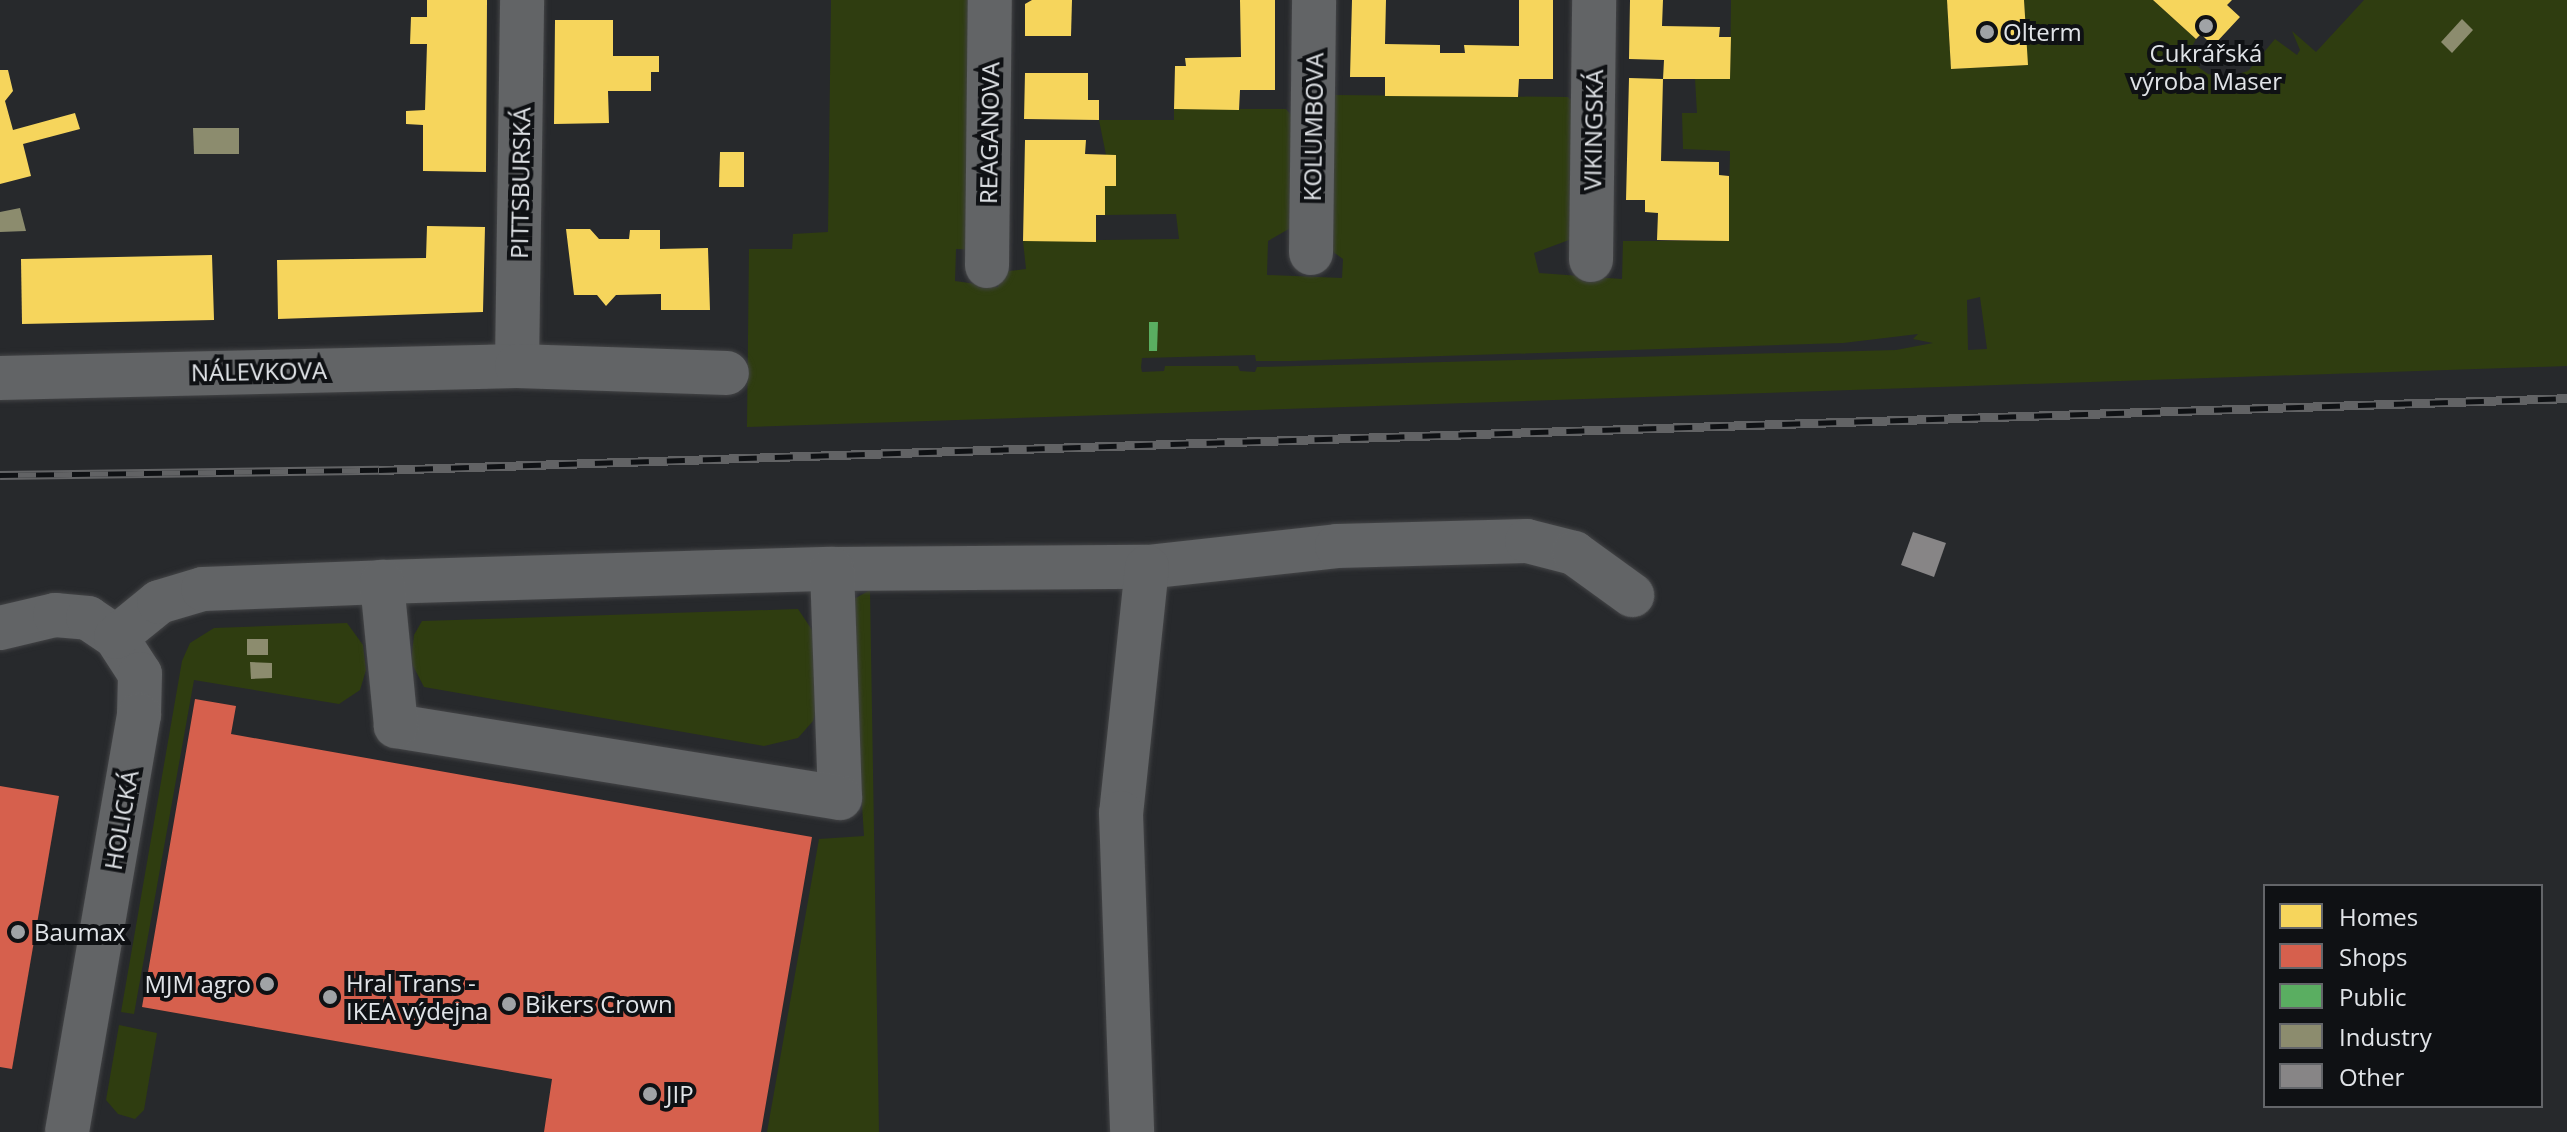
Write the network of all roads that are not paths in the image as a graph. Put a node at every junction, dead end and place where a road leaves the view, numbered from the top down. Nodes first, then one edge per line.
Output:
1 (522, 0) edge
2 (990, 0) edge
3 (1314, 0) edge
4 (1594, 0) edge
5 (1311, 253) dead end
6 (1591, 260) dead end
7 (987, 266) dead end
8 (517, 366) junction
9 (727, 373) dead end
10 (0, 378) edge
11 (1147, 567) junction
12 (832, 569) junction
13 (382, 582) junction
14 (1632, 595) dead end
15 (0, 628) edge
16 (116, 637) junction
17 (67, 1132) edge
18 (1132, 1132) edge

1 - 8 street, PITTSBURSKÁ
2 - 7 street, REAGANOVA
3 - 5 street, KOLUMBOVA
4 - 6 street, VIKINGSKÁ
8 - 9 street, NÁLEVKOVA
8 - 10 street, NÁLEVKOVA
11 - 12 street
11 - 14 street
11 - 18 street
12 - 13 street
12 - 13 street
13 - 16 street
15 - 16 street, HOLICKÁ
16 - 17 street, HOLICKÁ

